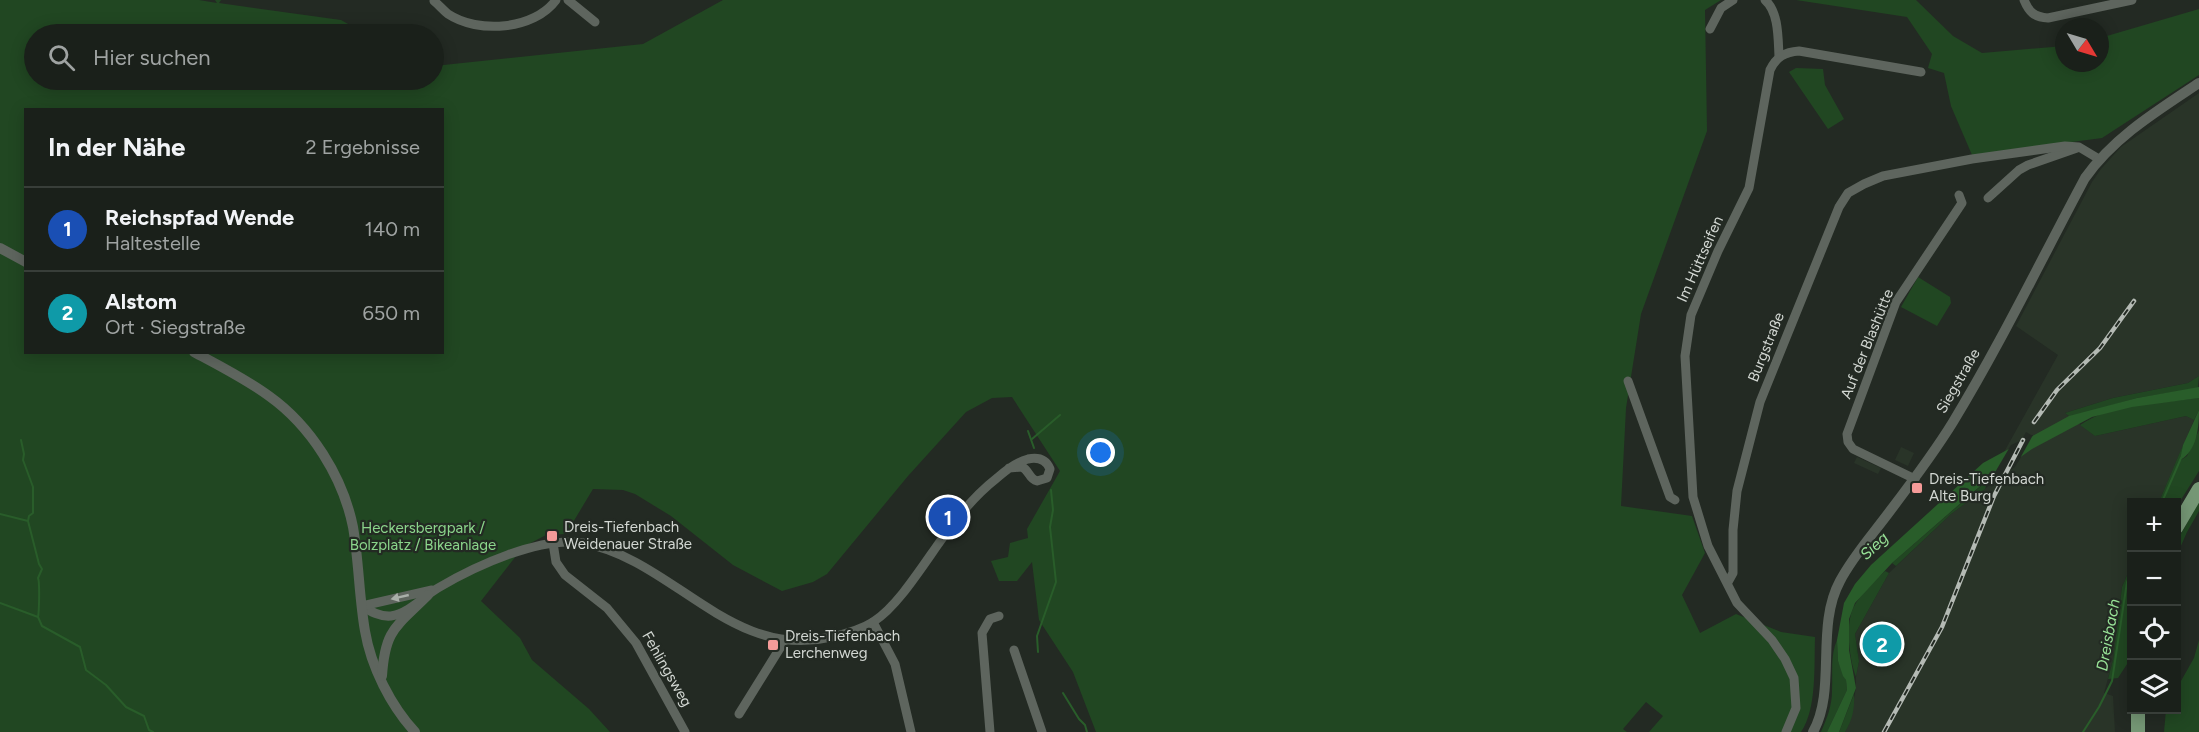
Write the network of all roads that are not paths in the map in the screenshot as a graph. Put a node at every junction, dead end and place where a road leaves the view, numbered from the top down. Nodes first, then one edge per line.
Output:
1 (556, 0) edge
2 (568, 0) edge
3 (1733, 0) edge
4 (1766, 0) edge
5 (2024, 0) edge
6 (2132, 0) edge
7 (434, 1) edge
8 (595, 22) dead end
9 (1710, 29) dead end
10 (1779, 56) junction
11 (1921, 72) dead end
12 (2199, 83) edge
13 (2079, 147) junction
14 (2099, 159) junction
15 (1959, 195) dead end
16 (1988, 198) dead end
17 (0, 248) edge
18 (24, 261) edge
19 (197, 354) edge
20 (1628, 381) dead end
21 (1010, 468) dead end
22 (1916, 479) junction
23 (2199, 489) edge
24 (1693, 497) junction
25 (2181, 520) edge
26 (553, 543) junction
27 (1728, 582) junction
28 (433, 592) junction
29 (362, 606) junction
30 (999, 616) dead end
31 (873, 622) junction
32 (785, 640) junction
33 (1014, 650) dead end
34 (381, 680) junction
35 (739, 714) dead end
36 (2138, 714) edge
37 (415, 732) edge
38 (685, 732) edge
39 (911, 732) edge
40 (990, 732) edge
41 (1042, 732) edge
42 (1786, 732) edge
43 (1813, 732) edge
44 (2138, 732) edge

1 - 7 street
2 - 8 street
3 - 9 street
4 - 10 street, Im Hüttseifen
5 - 6 street
10 - 11 street
10 - 24 street, Im Hüttseifen
12 - 14 street, Siegstraße
13 - 14 street
13 - 16 street
13 - 27 street, Burgstraße
14 - 22 street, Siegstraße
15 - 22 street, Auf der Blashütte
17 - 18 street
19 - 29 street
20 - 24 street
21 - 31 street
22 - 43 street, Siegstraße
23 - 25 main road
24 - 27 street, Im Hüttseifen
26 - 28 street
26 - 32 street
26 - 38 street, Fehlingsweg
27 - 42 street
28 -> 29 street
28 - 29 street
28 - 34 street
29 - 34 street
30 - 40 street
31 - 32 street
31 - 39 street
32 - 35 street
33 - 41 street
34 - 37 street
36 - 44 main road

